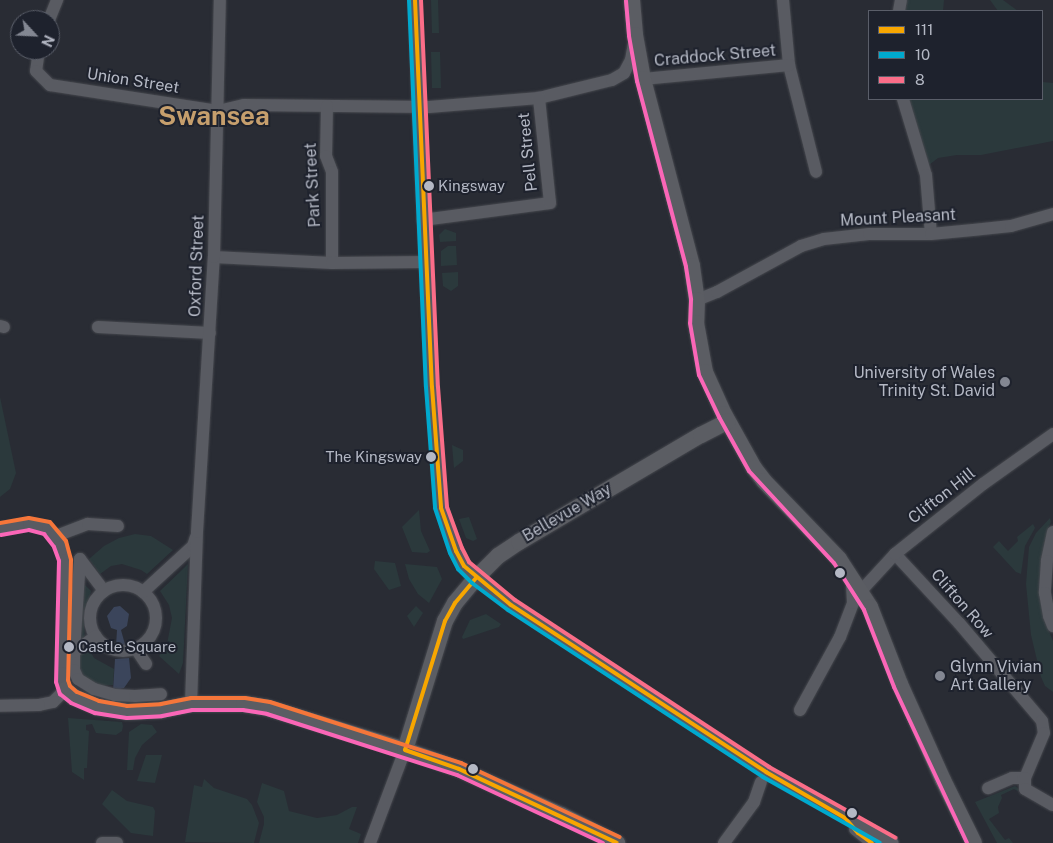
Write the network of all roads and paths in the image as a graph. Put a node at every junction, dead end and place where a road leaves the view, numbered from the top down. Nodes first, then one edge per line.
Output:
1 (220, 0) edge
2 (415, 0) edge
3 (632, 0) edge
4 (783, 0) edge
5 (635, 35) junction
6 (37, 60) edge
7 (789, 65) junction
8 (644, 79) junction
9 (539, 98) junction
10 (904, 100) edge
11 (327, 106) junction
12 (418, 106) junction
13 (218, 111) junction
14 (816, 172) dead end
15 (1053, 214) edge
16 (423, 220) junction
17 (931, 234) junction
18 (214, 257) junction
19 (426, 262) junction
20 (332, 263) junction
21 (697, 300) junction
22 (98, 326) dead end
23 (210, 333) junction
24 (728, 421) junction
25 (1053, 434) edge
26 (118, 526) dead end
27 (0, 529) edge
28 (197, 532) junction
29 (1053, 532) edge
30 (56, 536) junction
31 (895, 554) junction
32 (852, 577) junction
33 (476, 578) junction
34 (104, 592) junction
35 (143, 592) junction
36 (860, 592) junction
37 (1053, 626) edge
38 (96, 636) junction
39 (136, 649) junction
40 (74, 652) junction
41 (146, 664) dead end
42 (65, 690) junction
43 (161, 694) dead end
44 (191, 704) junction
45 (0, 706) edge
46 (800, 710) dead end
47 (405, 750) junction
48 (1025, 778) junction
49 (761, 782) dead end
50 (988, 788) dead end
51 (1053, 805) edge
52 (845, 818) junction
53 (102, 843) edge
54 (117, 843) edge
55 (370, 843) edge
56 (617, 843) edge
57 (724, 843) edge
58 (872, 843) edge
59 (893, 843) edge
60 (974, 843) edge

1 - 13 street, Oxford Street
2 - 12 street
3 - 5 main road
4 - 7 street
5 - 8 main road
5 - 9 street, Craddock Street
6 - 13 street, Union Street
7 - 8 street, Craddock Street
7 - 14 street
8 - 21 main road
9 - 12 street, Craddock Street
9 - 16 street, Pell Street
10 - 17 street
11 - 12 street
11 - 13 street
11 - 20 street, Park Street
12 - 16 street
13 - 18 street, Oxford Street
15 - 17 street, Mount Pleasant
16 - 19 street
17 - 21 street, Mount Pleasant
18 - 20 street
18 - 23 street, Oxford Street
19 - 20 street
19 - 33 street
21 - 24 main road
22 - 23 street
23 - 28 street, Oxford Street
24 - 32 main road
24 - 33 main road, Bellevue Way
25 - 31 street, Clifton Hill
26 - 30 street
27 - 30 street
28 - 35 street
28 - 44 street, Oxford Street
29 - 37 street
30 - 42 street
31 - 36 street, Clifton Hill
31 - 48 street, Clifton Row
32 - 36 main road
32 - 46 street
33 - 47 main road, Bellevue Way
33 - 52 street
34 - 35 street
34 - 38 street
34 - 40 street
35 - 39 street
36 - 60 main road
38 - 39 street
38 - 40 street
39 - 41 street
40 - 43 street
42 - 44 main road
42 - 45 street
44 - 47 main road
47 - 55 street
47 - 56 main road
48 - 50 street
48 - 51 street
49 - 57 street
52 - 58 street
52 - 59 street
53 - 54 street

